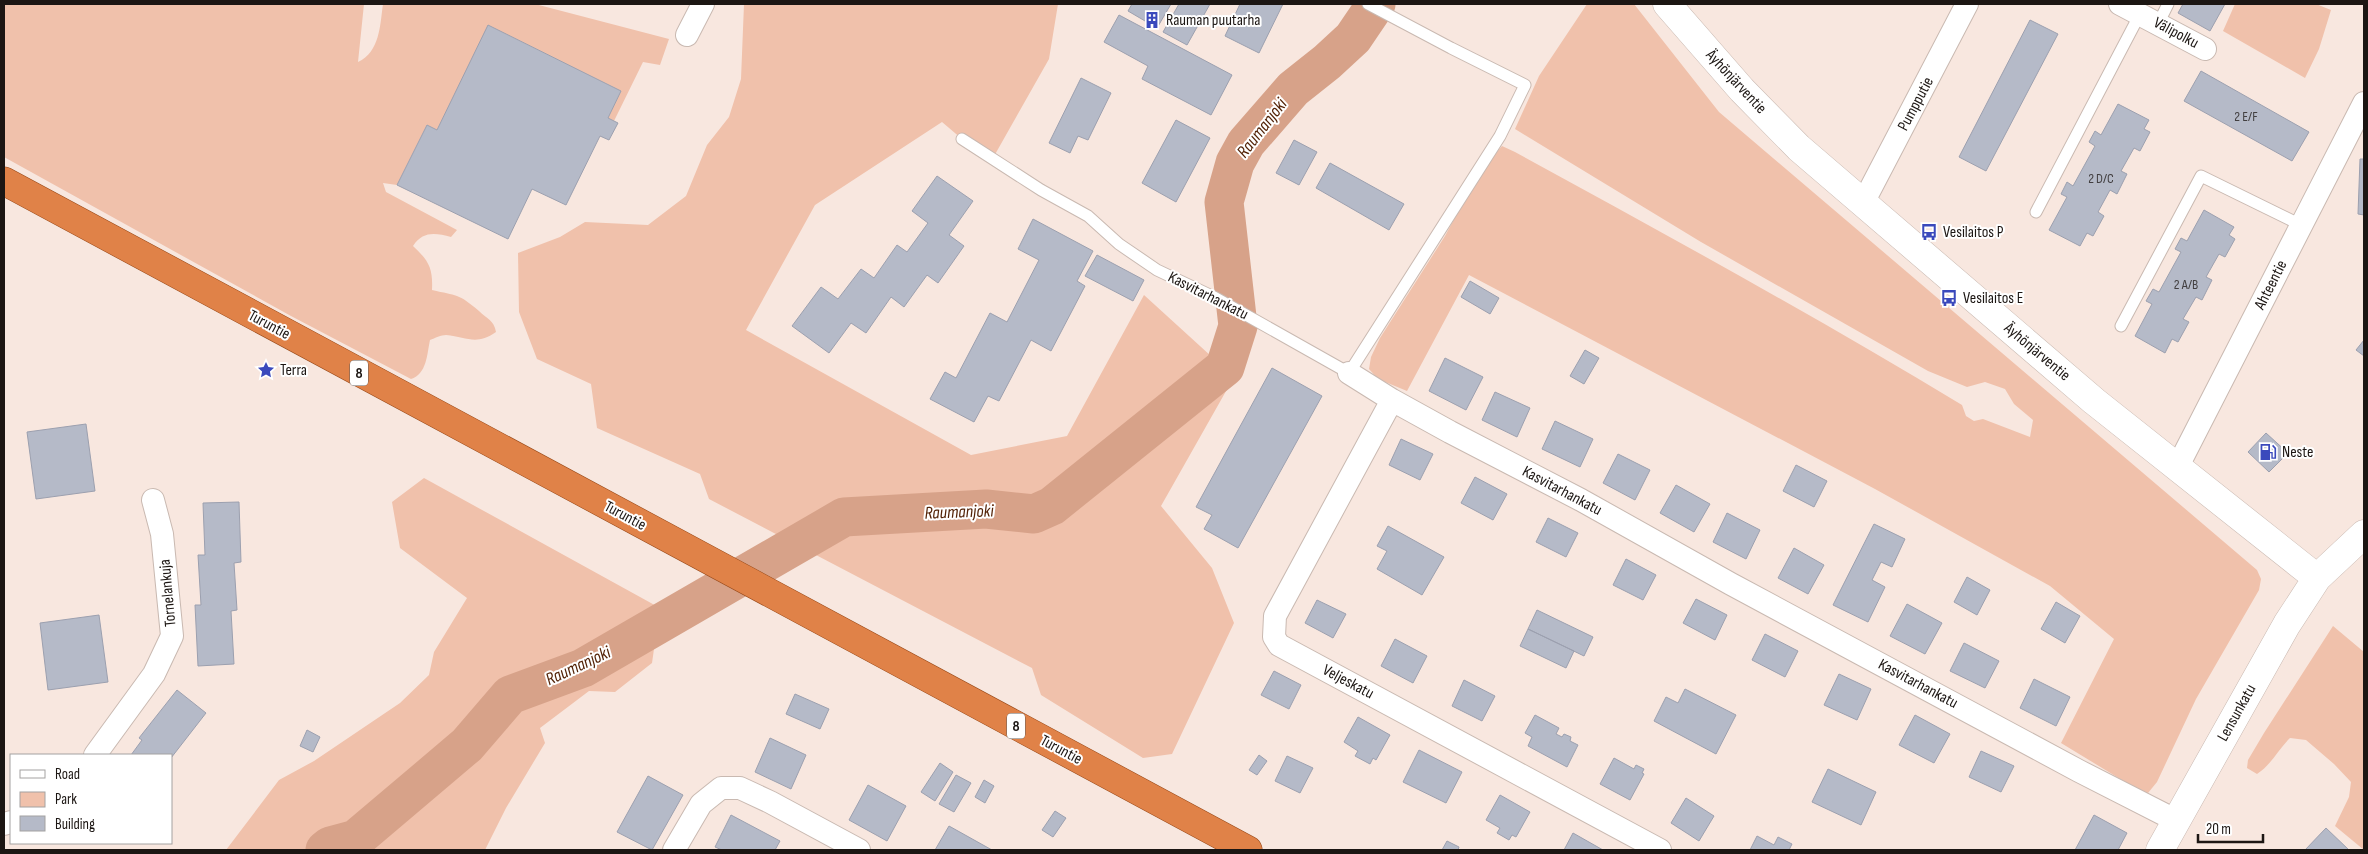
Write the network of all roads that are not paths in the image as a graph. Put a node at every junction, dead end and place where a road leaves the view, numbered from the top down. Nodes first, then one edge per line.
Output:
1 (703, 4) edge
2 (1667, 4) edge
3 (1967, 4) edge
4 (2120, 4) edge
5 (2168, 4) edge
6 (1371, 5) edge
7 (2149, 19) junction
8 (687, 35) dead end
9 (2205, 49) dead end
10 (2364, 103) edge
11 (962, 139) dead end
12 (4, 181) edge
13 (1863, 204) junction
14 (2036, 212) dead end
15 (2301, 225) junction
16 (2121, 326) dead end
17 (1349, 373) junction
18 (1392, 400) junction
19 (2178, 466) junction
20 (153, 500) dead end
21 (2364, 534) edge
22 (2317, 578) junction
23 (96, 754) edge
24 (2177, 821) junction
25 (674, 850) edge
26 (859, 850) edge
27 (1248, 850) edge
28 (1660, 850) edge
29 (2160, 850) edge

1 - 8 street
2 - 13 main road, Äyhönjärventie
3 - 13 street, Pumpputie
4 - 7 street, Välipolku
5 - 7 lane
6 - 17 lane
7 - 9 street, Välipolku
7 - 14 lane
10 - 15 street, Ahteentie
11 - 17 lane, Kasvitarhankatu
12 - 27 highway, Turuntie / 8
13 - 19 main road, Äyhönjärventie
15 - 16 lane
15 - 19 street, Ahteentie
17 - 18 street, Kasvitarhankatu
18 - 24 street, Kasvitarhankatu
18 - 28 street, Veljeskatu
19 - 22 main road, Äyhönjärventie
20 - 23 street, Tornelankuja
21 - 22 main road, Lensunkatu
22 - 24 main road, Lensunkatu
24 - 29 main road, Lensunkatu
25 - 26 street

